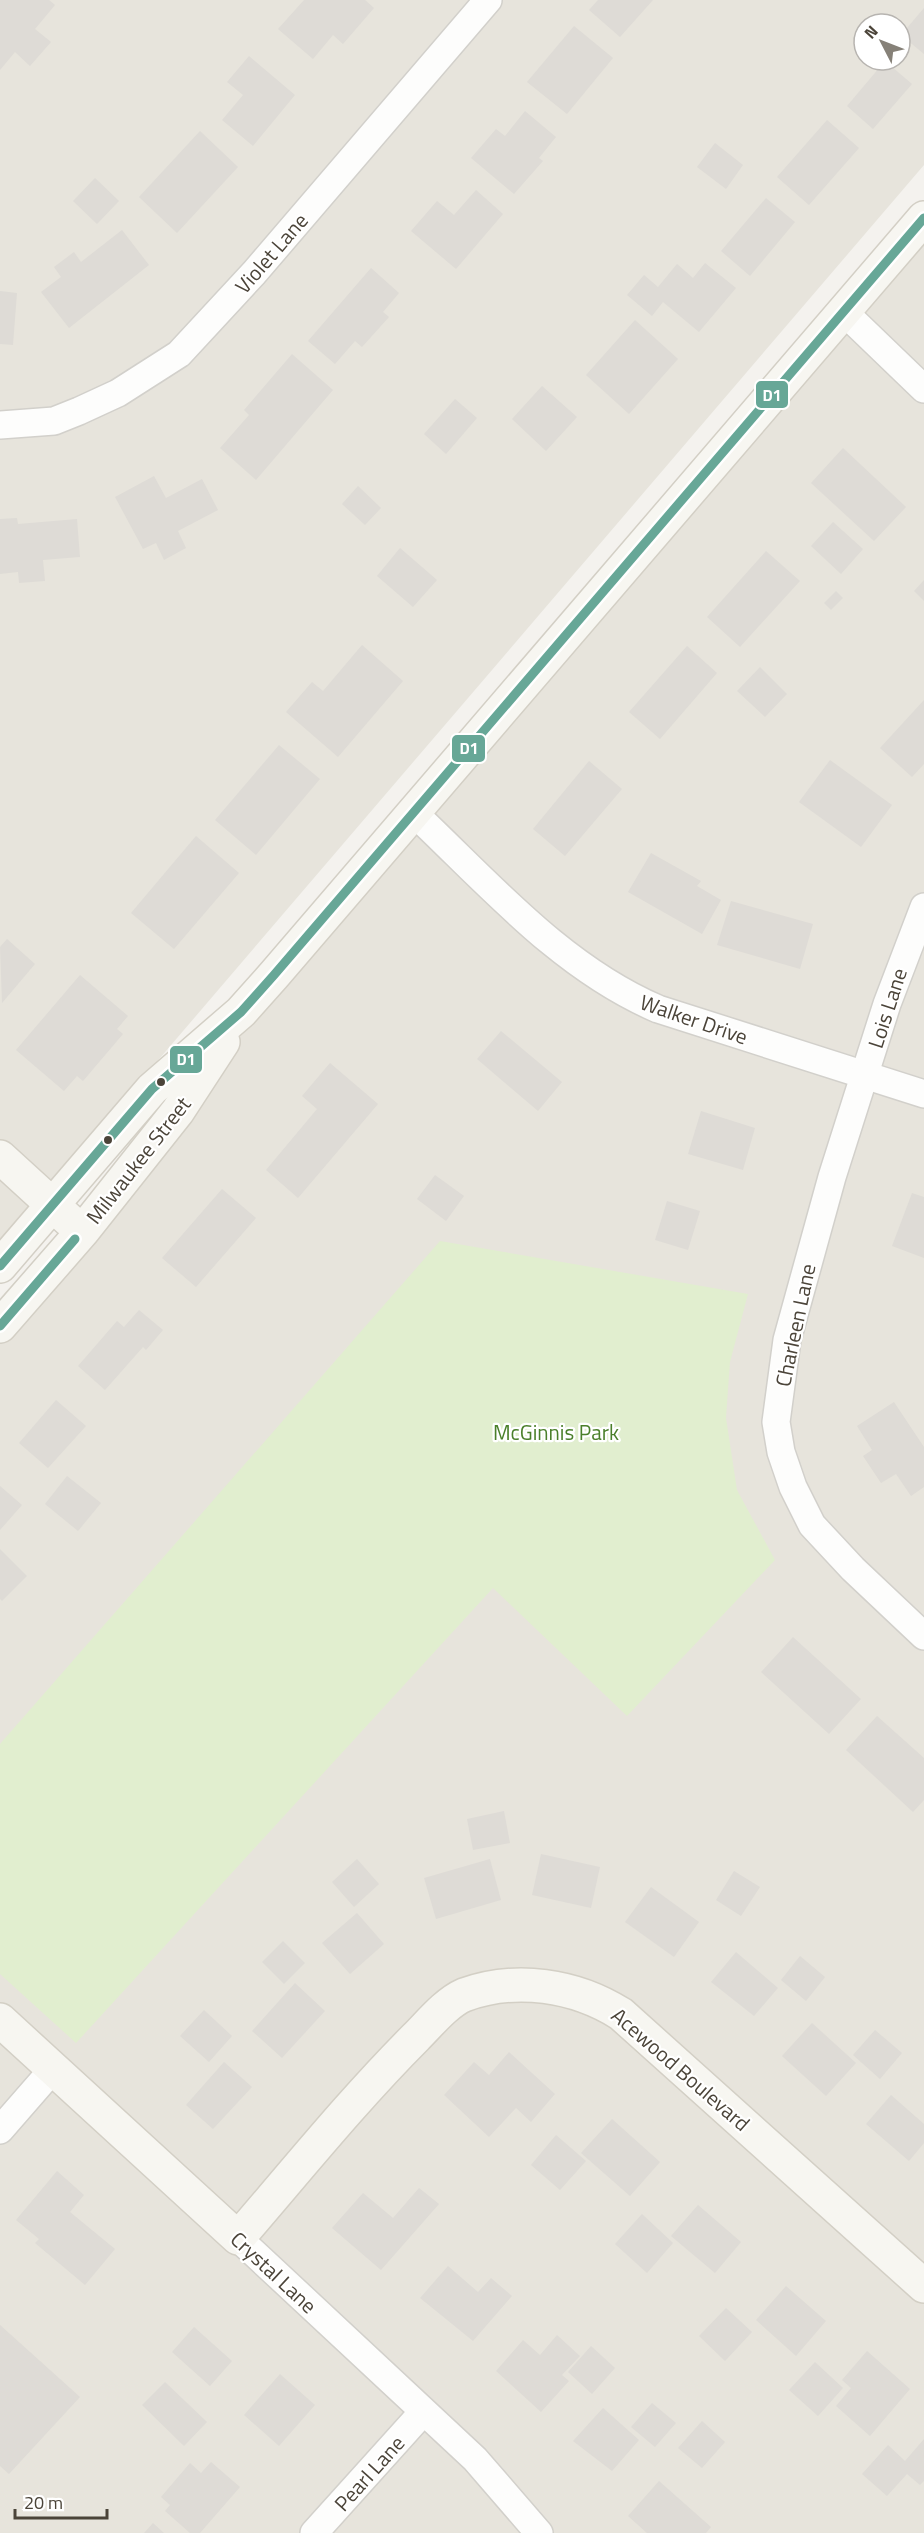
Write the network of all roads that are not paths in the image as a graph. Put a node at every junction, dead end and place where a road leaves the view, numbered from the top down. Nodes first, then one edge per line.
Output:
1 (488, 0) edge
2 (924, 218) edge
3 (844, 312) junction
4 (924, 388) edge
5 (0, 425) edge
6 (415, 814) junction
7 (924, 907) edge
8 (241, 1012) junction
9 (864, 1077) junction
10 (924, 1094) edge
11 (0, 1157) edge
12 (52, 1205) junction
13 (82, 1232) junction
14 (0, 1266) edge
15 (0, 1326) edge
16 (924, 1636) edge
17 (2, 2025) edge
18 (54, 2068) junction
19 (0, 2130) edge
20 (238, 2238) junction
21 (924, 2286) edge
22 (423, 2412) junction
23 (314, 2533) edge
24 (539, 2533) edge

1 - 5 street, Violet Lane
2 - 3 street, Milwaukee Street
3 - 4 street
3 - 6 street, Milwaukee Street
6 - 8 street, Milwaukee Street
6 - 9 street, Walker Drive
7 - 9 street, Lois Lane
8 - 12 street, Milwaukee Street
8 - 13 street, Milwaukee Street
9 - 10 street, Walker Drive
9 - 16 street, Charleen Lane
11 - 12 street
12 - 13 street
12 - 14 street, Milwaukee Street
13 - 15 street, Milwaukee Street
17 - 18 street, Crystal Lane
18 - 19 street
18 - 20 street, Crystal Lane
20 - 21 street, Acewood Boulevard
20 - 22 street, Crystal Lane
22 - 23 street, Pearl Lane
22 - 24 street, Crystal Lane

